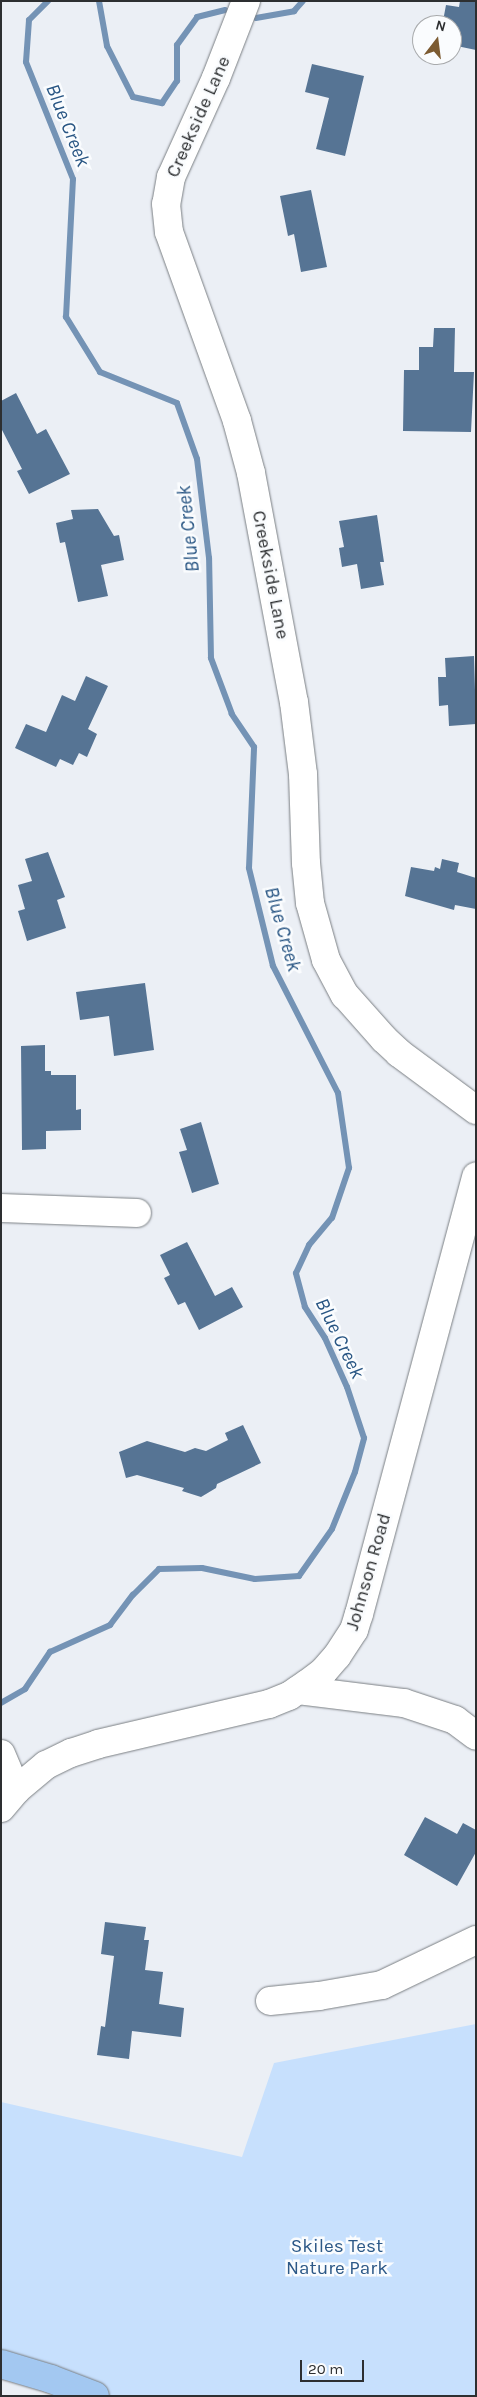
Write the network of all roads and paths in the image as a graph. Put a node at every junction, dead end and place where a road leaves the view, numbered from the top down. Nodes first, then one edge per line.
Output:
1 (246, 1) edge
2 (476, 1110) edge
3 (476, 1176) edge
4 (1, 1208) edge
5 (137, 1213) dead end
6 (298, 1690) junction
7 (476, 1736) edge
8 (1, 1754) edge
9 (9, 1799) edge
10 (476, 1940) edge
11 (270, 2001) dead end
12 (1, 2364) edge
13 (95, 2396) edge

1 - 2 street, Creekside Lane
3 - 6 street, Johnson Road
4 - 5 street
6 - 7 street
6 - 9 street, Johnson Road
8 - 9 street
10 - 11 street
12 - 13 main road

